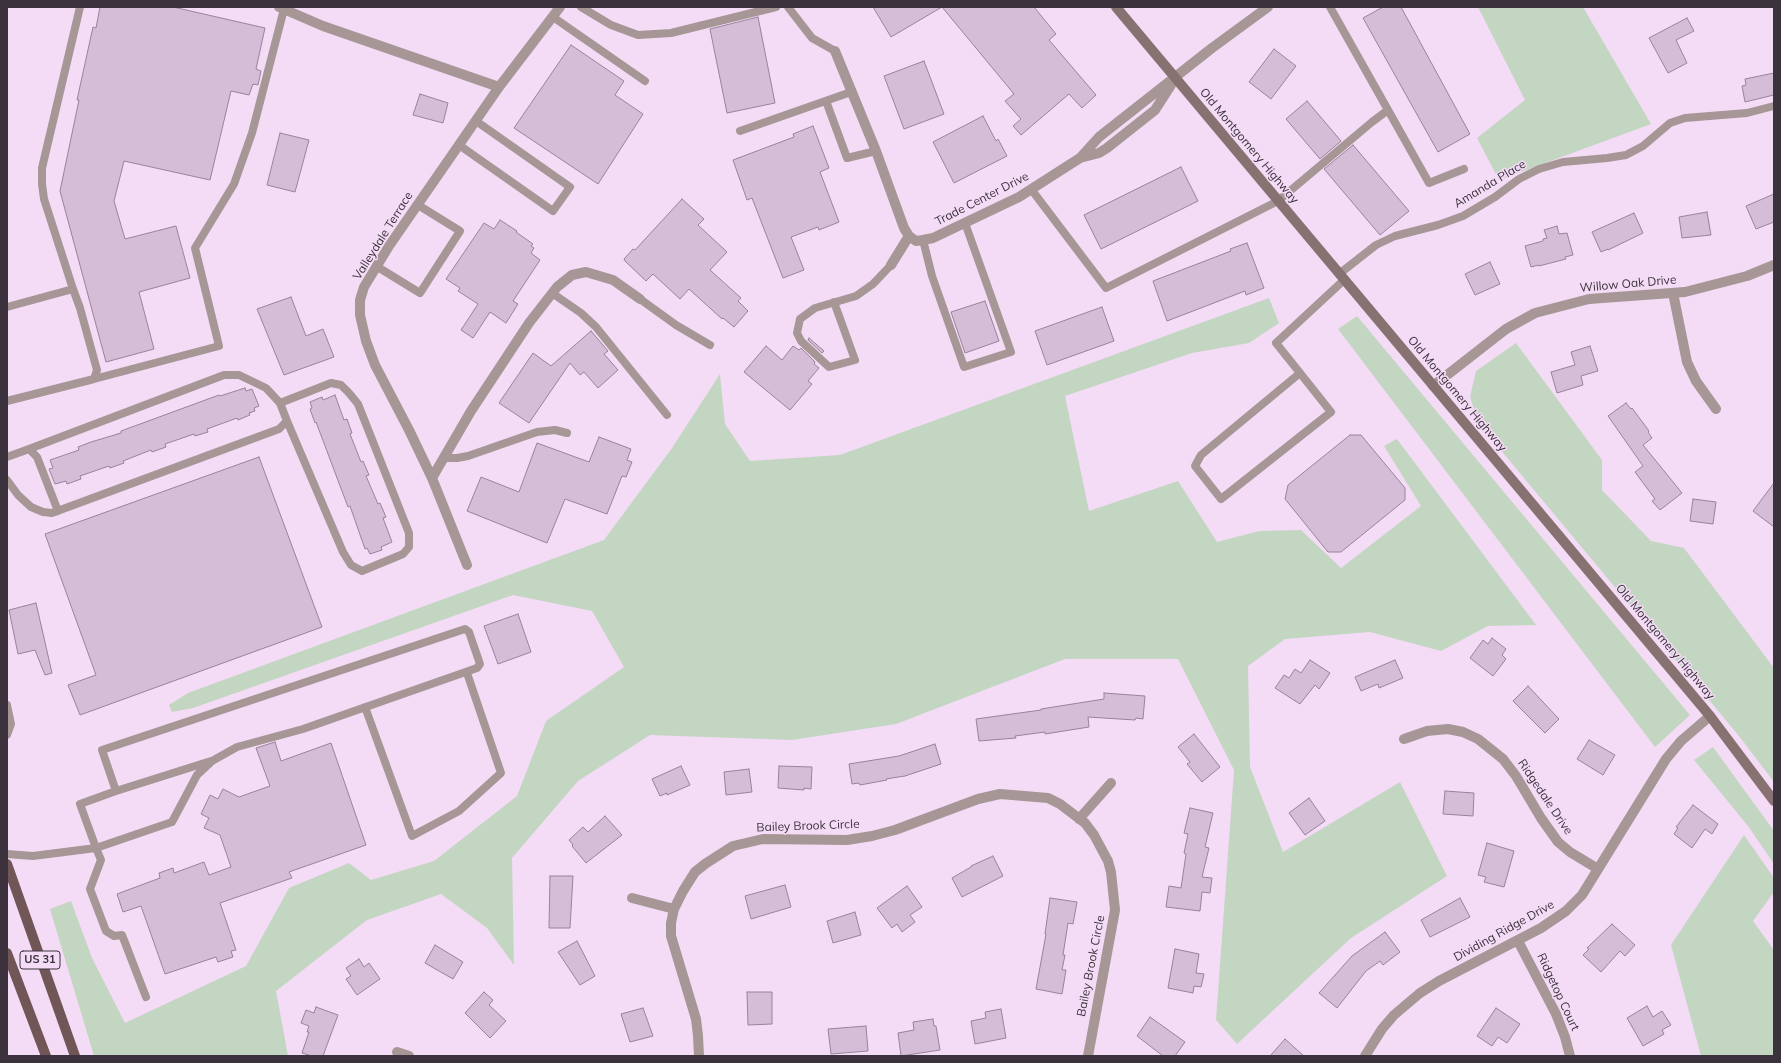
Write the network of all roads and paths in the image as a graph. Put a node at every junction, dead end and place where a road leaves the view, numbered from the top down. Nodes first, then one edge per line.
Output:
1 (80, 7) edge
2 (560, 7) edge
3 (581, 7) edge
4 (776, 7) edge
5 (788, 7) edge
6 (1116, 7) edge
7 (1268, 7) edge
8 (1330, 7) edge
9 (281, 8) edge
10 (553, 17) junction
11 (835, 51) joint
12 (1176, 78) junction
13 (645, 80) dead end
14 (499, 87) junction
15 (851, 92) junction
16 (826, 101) junction
17 (1774, 106) edge
18 (1388, 110) junction
19 (476, 121) junction
20 (740, 131) dead end
21 (459, 145) junction
22 (876, 151) junction
23 (1464, 169) dead end
24 (1031, 189) junction
25 (1278, 201) junction
26 (418, 204) junction
27 (965, 223) junction
28 (909, 236) junction
29 (923, 240) junction
30 (891, 265) joint
31 (1774, 265) edge
32 (376, 266) junction
33 (1342, 277) junction
34 (73, 289) junction
35 (552, 293) junction
36 (1673, 293) junction
37 (640, 299) joint
38 (834, 302) junction
39 (7, 307) edge
40 (710, 345) dead end
41 (1300, 373) junction
42 (94, 379) junction
43 (1433, 386) junction
44 (7, 400) edge
45 (280, 403) junction
46 (1716, 409) dead end
47 (667, 415) dead end
48 (287, 421) junction
49 (567, 433) dead end
50 (29, 449) junction
51 (7, 457) edge
52 (444, 458) junction
53 (432, 478) junction
54 (7, 480) edge
55 (58, 511) junction
56 (467, 564) dead end
57 (466, 673) junction
58 (7, 705) edge
59 (365, 707) junction
60 (1710, 716) junction
61 (7, 736) edge
62 (1404, 739) dead end
63 (212, 761) junction
64 (1111, 783) dead end
65 (116, 791) junction
66 (1774, 801) edge
67 (1079, 819) junction
68 (96, 848) junction
69 (7, 854) edge
70 (7, 864) edge
71 (1598, 869) junction
72 (632, 898) dead end
73 (674, 909) junction
74 (1518, 941) junction
75 (7, 952) edge
76 (146, 997) dead end
77 (397, 1052) dead end
78 (46, 1056) edge
79 (75, 1056) edge
80 (409, 1056) edge
81 (699, 1056) edge
82 (1088, 1056) edge
83 (1365, 1056) edge
84 (1570, 1056) edge

1 - 34 lane
2 - 10 street, Valleydale Terrace
3 - 4 lane
5 - 11 lane
6 - 12 street, Old Montgomery Highway
7 - 12 street, Trade Center Drive
8 - 18 lane
9 - 14 street
9 - 42 lane
10 - 13 lane
10 - 14 street, Valleydale Terrace
11 - 15 street
12 - 24 street, Trade Center Drive
12 - 25 street, Old Montgomery Highway
14 - 19 street, Valleydale Terrace
15 - 16 lane
15 - 22 street
16 - 20 lane
16 - 22 lane
17 - 33 lane, Amanda Place
18 - 23 lane
18 - 25 lane
19 - 21 street, Valleydale Terrace
19 - 21 lane
21 - 26 street, Valleydale Terrace
22 - 28 street
24 - 25 lane
24 - 27 street, Trade Center Drive
25 - 33 street, Old Montgomery Highway
26 - 32 street, Valleydale Terrace
26 - 32 lane
27 - 29 street, Trade Center Drive
27 - 29 lane
28 - 29 street
28 - 30 street
30 - 38 lane
31 - 36 street, Willow Oak Drive
32 - 53 street, Valleydale Terrace
33 - 41 lane, Amanda Place
33 - 43 street, Old Montgomery Highway
34 - 39 lane
34 - 42 lane
35 - 37 street
35 - 47 lane
35 - 52 street
36 - 43 street, Willow Oak Drive
36 - 46 street
37 - 40 lane
38 - 38 lane
41 - 41 lane
42 - 44 lane
43 - 60 street, Old Montgomery Highway
45 - 48 lane
45 - 48 lane
45 - 50 lane
48 - 55 lane
49 - 52 lane
50 - 51 lane
50 - 55 lane
52 - 53 street
53 - 56 street, Valleydale Terrace
54 - 55 lane
57 - 59 lane
57 - 59 lane
57 - 65 lane
58 - 61 lane
59 - 63 lane
60 - 66 street, Old Montgomery Highway
60 - 71 street, Dividing Ridge Drive
62 - 71 street, Ridgedale Drive
63 - 65 lane
63 - 68 lane
64 - 67 street
65 - 68 lane
67 - 73 street, Bailey Brook Circle
67 - 82 street, Bailey Brook Circle
68 - 69 lane
68 - 76 lane
70 - 79 main road, US 31
71 - 74 street, Dividing Ridge Drive
72 - 73 street
73 - 81 street, Bailey Brook Circle
74 - 83 street, Dividing Ridge Drive
74 - 84 street, Ridgetop Court
75 - 78 main road, US 31
77 - 80 street

